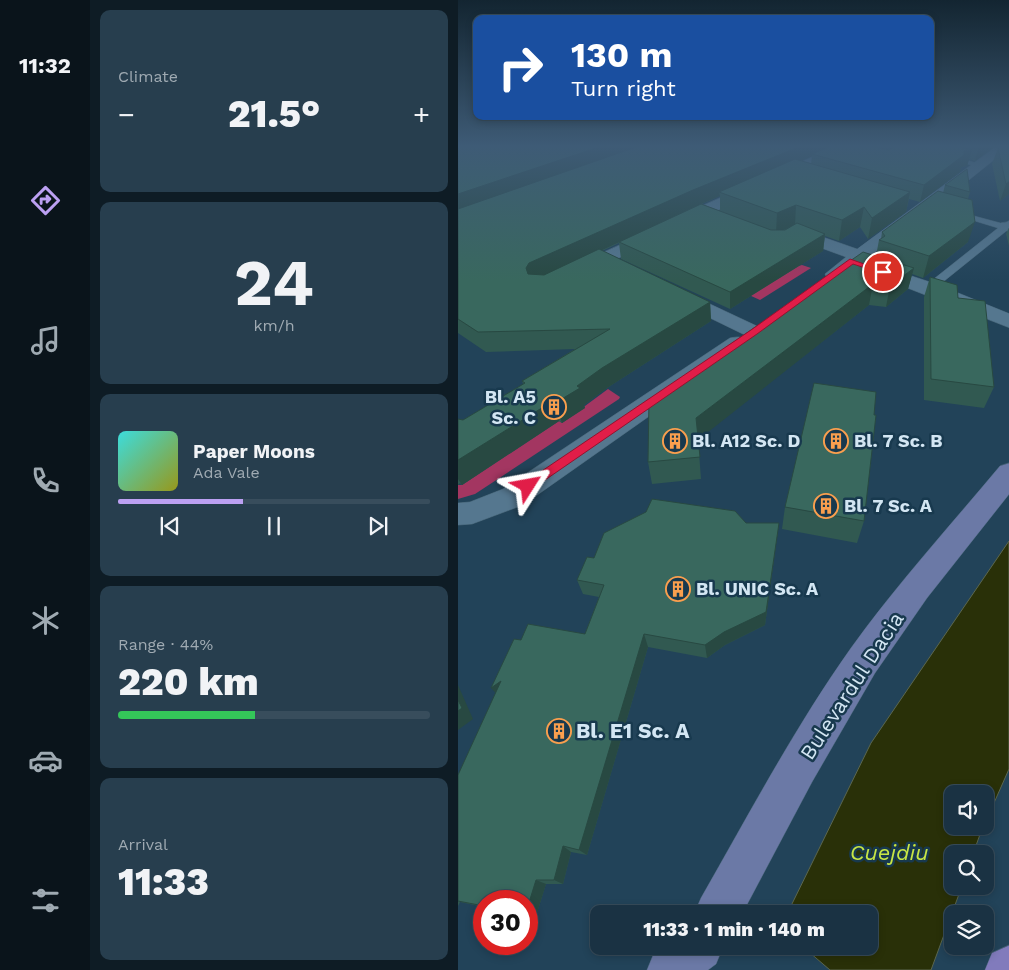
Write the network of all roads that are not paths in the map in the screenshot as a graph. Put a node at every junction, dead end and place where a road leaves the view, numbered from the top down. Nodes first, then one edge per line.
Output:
1 (747, 191) edge
2 (948, 191) edge
3 (903, 204) edge
4 (930, 207) junction
5 (948, 210) edge
6 (701, 212) junction
7 (684, 220) edge
8 (726, 222) edge
9 (1008, 226) edge
10 (667, 228) edge
11 (777, 241) edge
12 (856, 258) junction
13 (603, 259) junction
14 (621, 268) edge
15 (559, 279) edge
16 (815, 288) edge
17 (929, 288) junction
18 (665, 289) edge
19 (1010, 322) edge
20 (1010, 474) edge
21 (458, 514) edge
22 (722, 905) edge
23 (688, 955) edge
24 (696, 955) edge
25 (699, 955) edge
26 (671, 970) edge
27 (690, 970) edge
28 (700, 970) edge

1 - 6 street
2 - 4 street
3 - 4 street
4 - 12 street
5 - 9 lane
6 - 7 street
6 - 8 street
9 - 17 lane
10 - 13 street
11 - 12 street
12 - 16 street
12 - 17 street
13 - 14 street
13 - 15 street
17 - 19 street
18 - 21 street
20 - 22 main road, Bulevardul Dacia
23 - 26 main road
24 - 27 main road
25 - 28 main road

